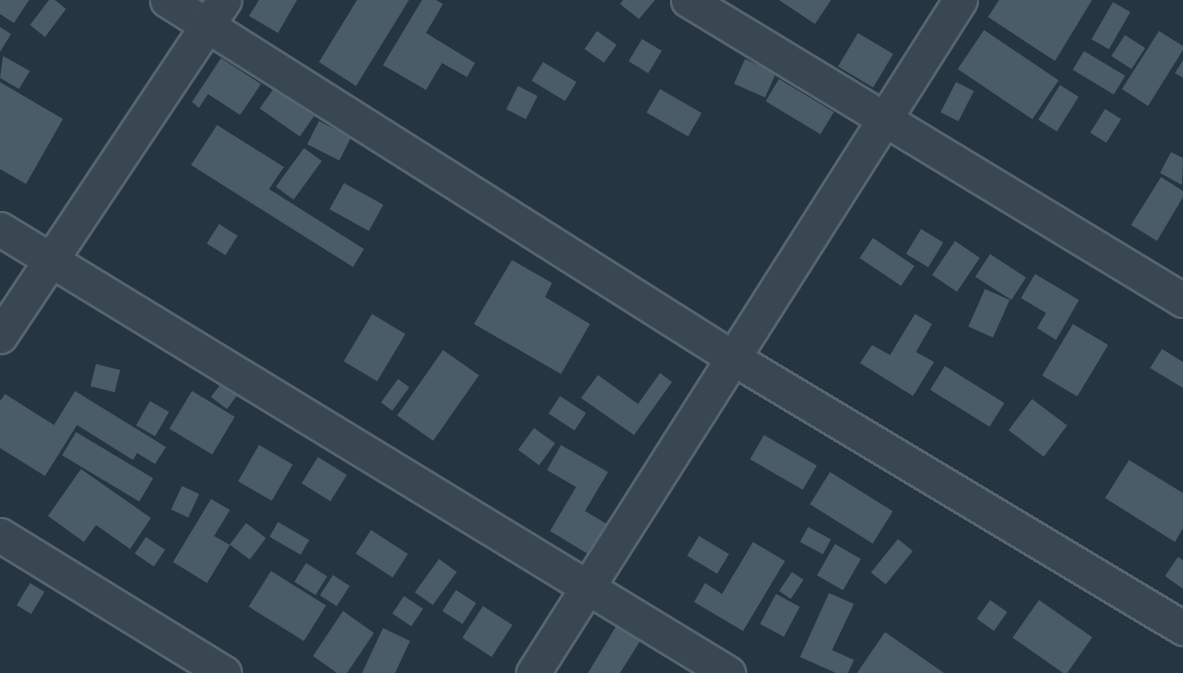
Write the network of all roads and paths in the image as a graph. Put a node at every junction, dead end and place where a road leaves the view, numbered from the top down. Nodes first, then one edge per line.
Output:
1 (167, 0) edge
2 (688, 0) edge
3 (960, 0) edge
4 (216, 13) edge
5 (885, 120) junction
6 (0, 229) edge
7 (51, 259) junction
8 (1183, 300) edge
9 (0, 336) edge
10 (733, 358) junction
11 (0, 536) edge
12 (587, 589) junction
13 (1183, 628) edge
14 (224, 673) edge
15 (533, 673) edge
16 (728, 673) edge

1 - 4 street
2 - 5 street
3 - 5 street
4 - 7 street
4 - 10 street
5 - 8 street
5 - 10 street
6 - 7 street
7 - 9 street
7 - 12 street
10 - 12 street
10 - 13 street
11 - 14 street
12 - 15 street
12 - 16 street

